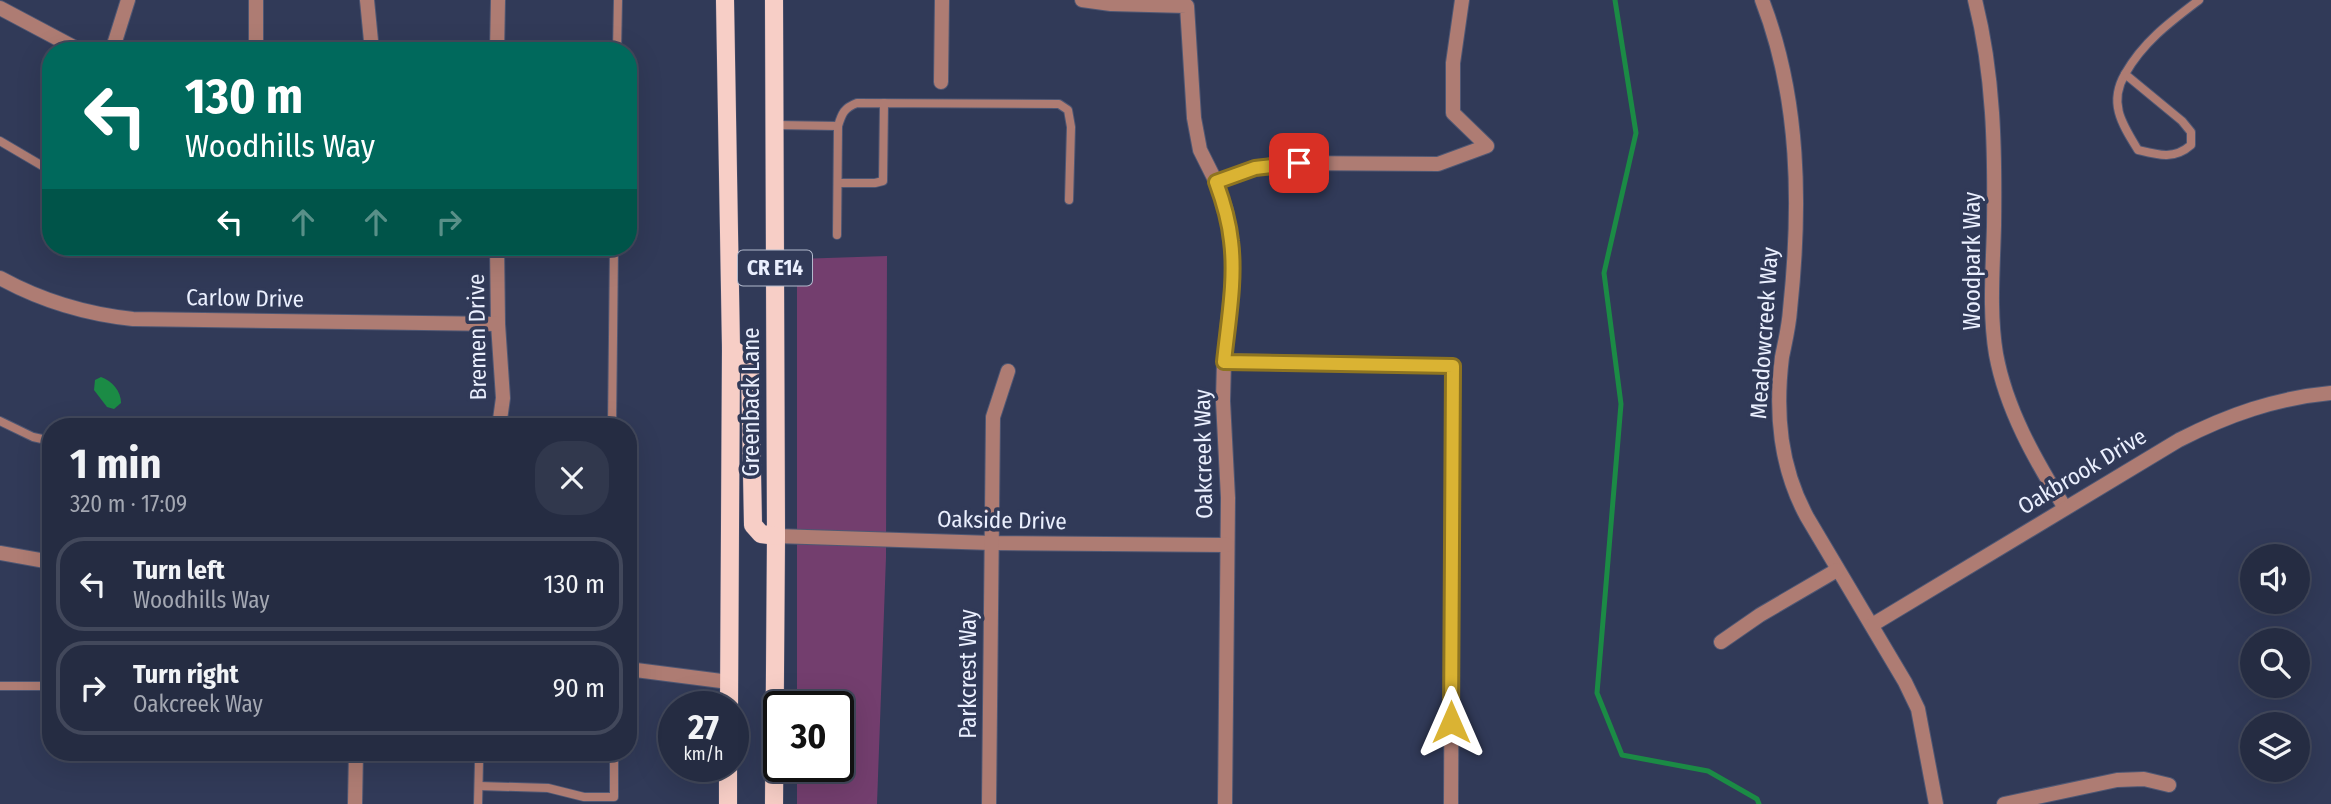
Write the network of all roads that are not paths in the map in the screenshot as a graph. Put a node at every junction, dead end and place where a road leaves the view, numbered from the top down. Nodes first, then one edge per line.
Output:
1 (128, 0) edge
2 (256, 0) edge
3 (367, 0) edge
4 (498, 0) edge
5 (618, 0) edge
6 (725, 0) edge
7 (774, 0) edge
8 (942, 0) edge
9 (1082, 0) edge
10 (1462, 0) edge
11 (1762, 0) edge
12 (1975, 0) edge
13 (2199, 0) edge
14 (0, 8) edge
15 (64, 42) edge
16 (115, 42) edge
17 (256, 42) edge
18 (371, 42) edge
19 (497, 42) edge
20 (617, 42) edge
21 (2125, 74) junction
22 (940, 82) dead end
23 (884, 103) junction
24 (775, 125) junction
25 (838, 126) junction
26 (0, 141) edge
27 (42, 167) edge
28 (1216, 182) junction
29 (838, 183) junction
30 (1069, 200) dead end
31 (837, 235) dead end
32 (497, 256) edge
33 (614, 256) edge
34 (0, 278) edge
35 (498, 324) junction
36 (731, 348) junction
37 (1224, 362) junction
38 (1008, 371) dead end
39 (2331, 393) edge
40 (500, 418) edge
41 (612, 418) edge
42 (0, 421) edge
43 (42, 439) edge
44 (2065, 508) junction
45 (776, 536) junction
46 (992, 543) junction
47 (1227, 545) junction
48 (0, 553) edge
49 (42, 560) edge
50 (1838, 570) junction
51 (1872, 625) junction
52 (1721, 642) dead end
53 (637, 670) edge
54 (729, 682) junction
55 (0, 686) edge
56 (42, 686) edge
57 (729, 691) edge
58 (356, 761) edge
59 (479, 761) edge
60 (614, 761) edge
61 (728, 782) edge
62 (2169, 785) dead end
63 (479, 786) junction
64 (355, 804) edge
65 (478, 804) edge
66 (728, 804) edge
67 (775, 804) edge
68 (989, 804) edge
69 (1225, 804) edge
70 (1451, 804) edge
71 (1936, 804) edge
72 (2004, 804) edge

1 - 16 street
2 - 17 street
3 - 18 street
4 - 19 street
5 - 20 lane
6 - 36 main road, Greenback Lane / CR E14
7 - 24 main road, Greenback Lane / CR E14
8 - 22 street
9 - 28 street, Oakcreek Way
10 - 28 street
11 - 50 street, Meadowcreek Way
12 - 44 street, Woodpark Way
13 - 21 lane
14 - 15 street
21 - 21 lane
23 - 25 lane
23 - 29 lane
23 - 30 lane
24 - 25 lane
24 - 45 main road, Greenback Lane / CR E14
25 - 29 lane
26 - 27 lane
28 - 37 street, Oakcreek Way
29 - 31 lane
32 - 35 street, Bremen Drive
33 - 41 lane
34 - 35 street, Carlow Drive
35 - 40 street, Bremen Drive
36 - 45 main road
36 - 54 main road, Greenback Lane / CR E14
37 - 47 street, Oakcreek Way
37 - 70 street
38 - 46 street, Parkcrest Way
39 - 44 street, Oakbrook Drive
42 - 43 lane
44 - 51 street, Oakbrook Drive
45 - 46 street, Oakside Drive
45 - 67 main road, Greenback Lane / CR E14
46 - 47 street, Oakside Drive
46 - 68 street, Parkcrest Way
47 - 69 street, Oakcreek Way
48 - 49 street
50 - 51 street, Meadowcreek Way
50 - 52 street
51 - 71 street, Meadowcreek Way
53 - 54 street
54 - 57 main road, Greenback Lane / CR E14
55 - 56 lane
58 - 64 street
59 - 63 lane
60 - 63 lane
61 - 66 main road
62 - 72 street
63 - 65 lane

